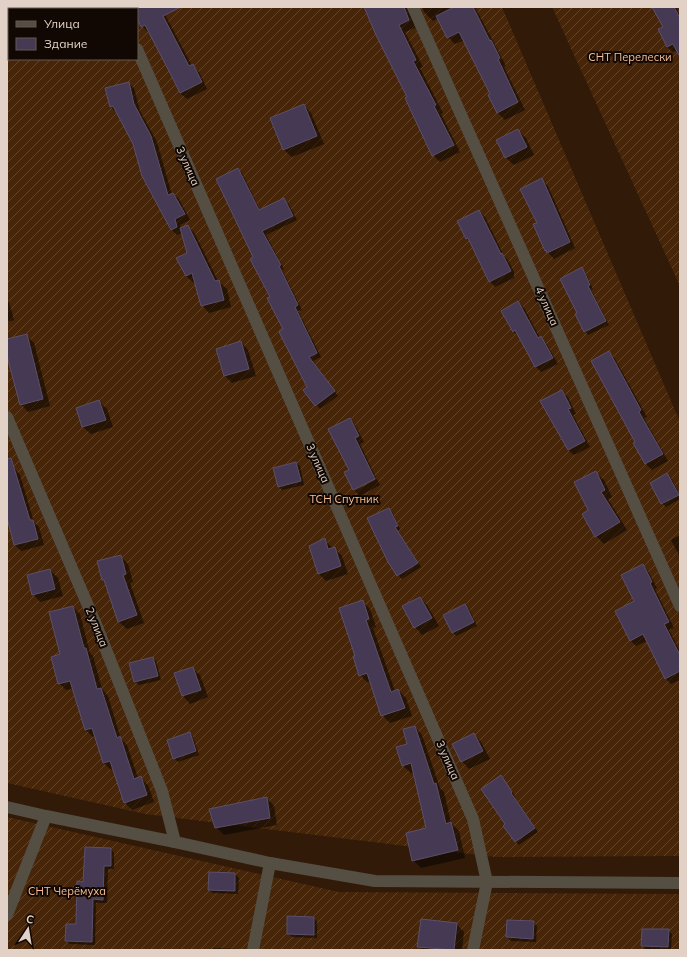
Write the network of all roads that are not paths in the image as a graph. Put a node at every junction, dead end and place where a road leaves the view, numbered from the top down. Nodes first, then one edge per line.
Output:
1 (414, 7) edge
2 (138, 50) edge
3 (7, 417) edge
4 (680, 606) edge
5 (7, 807) edge
6 (46, 816) junction
7 (175, 842) junction
8 (270, 862) junction
9 (487, 882) junction
10 (680, 883) edge
11 (7, 915) edge
12 (253, 950) edge
13 (473, 950) edge

1 - 4 street, 4 улица
2 - 9 street, 3 улица
3 - 7 street, 2 улица
5 - 6 street
6 - 7 street
6 - 11 street
7 - 8 street
8 - 9 street
8 - 12 street
9 - 10 street
9 - 13 street

